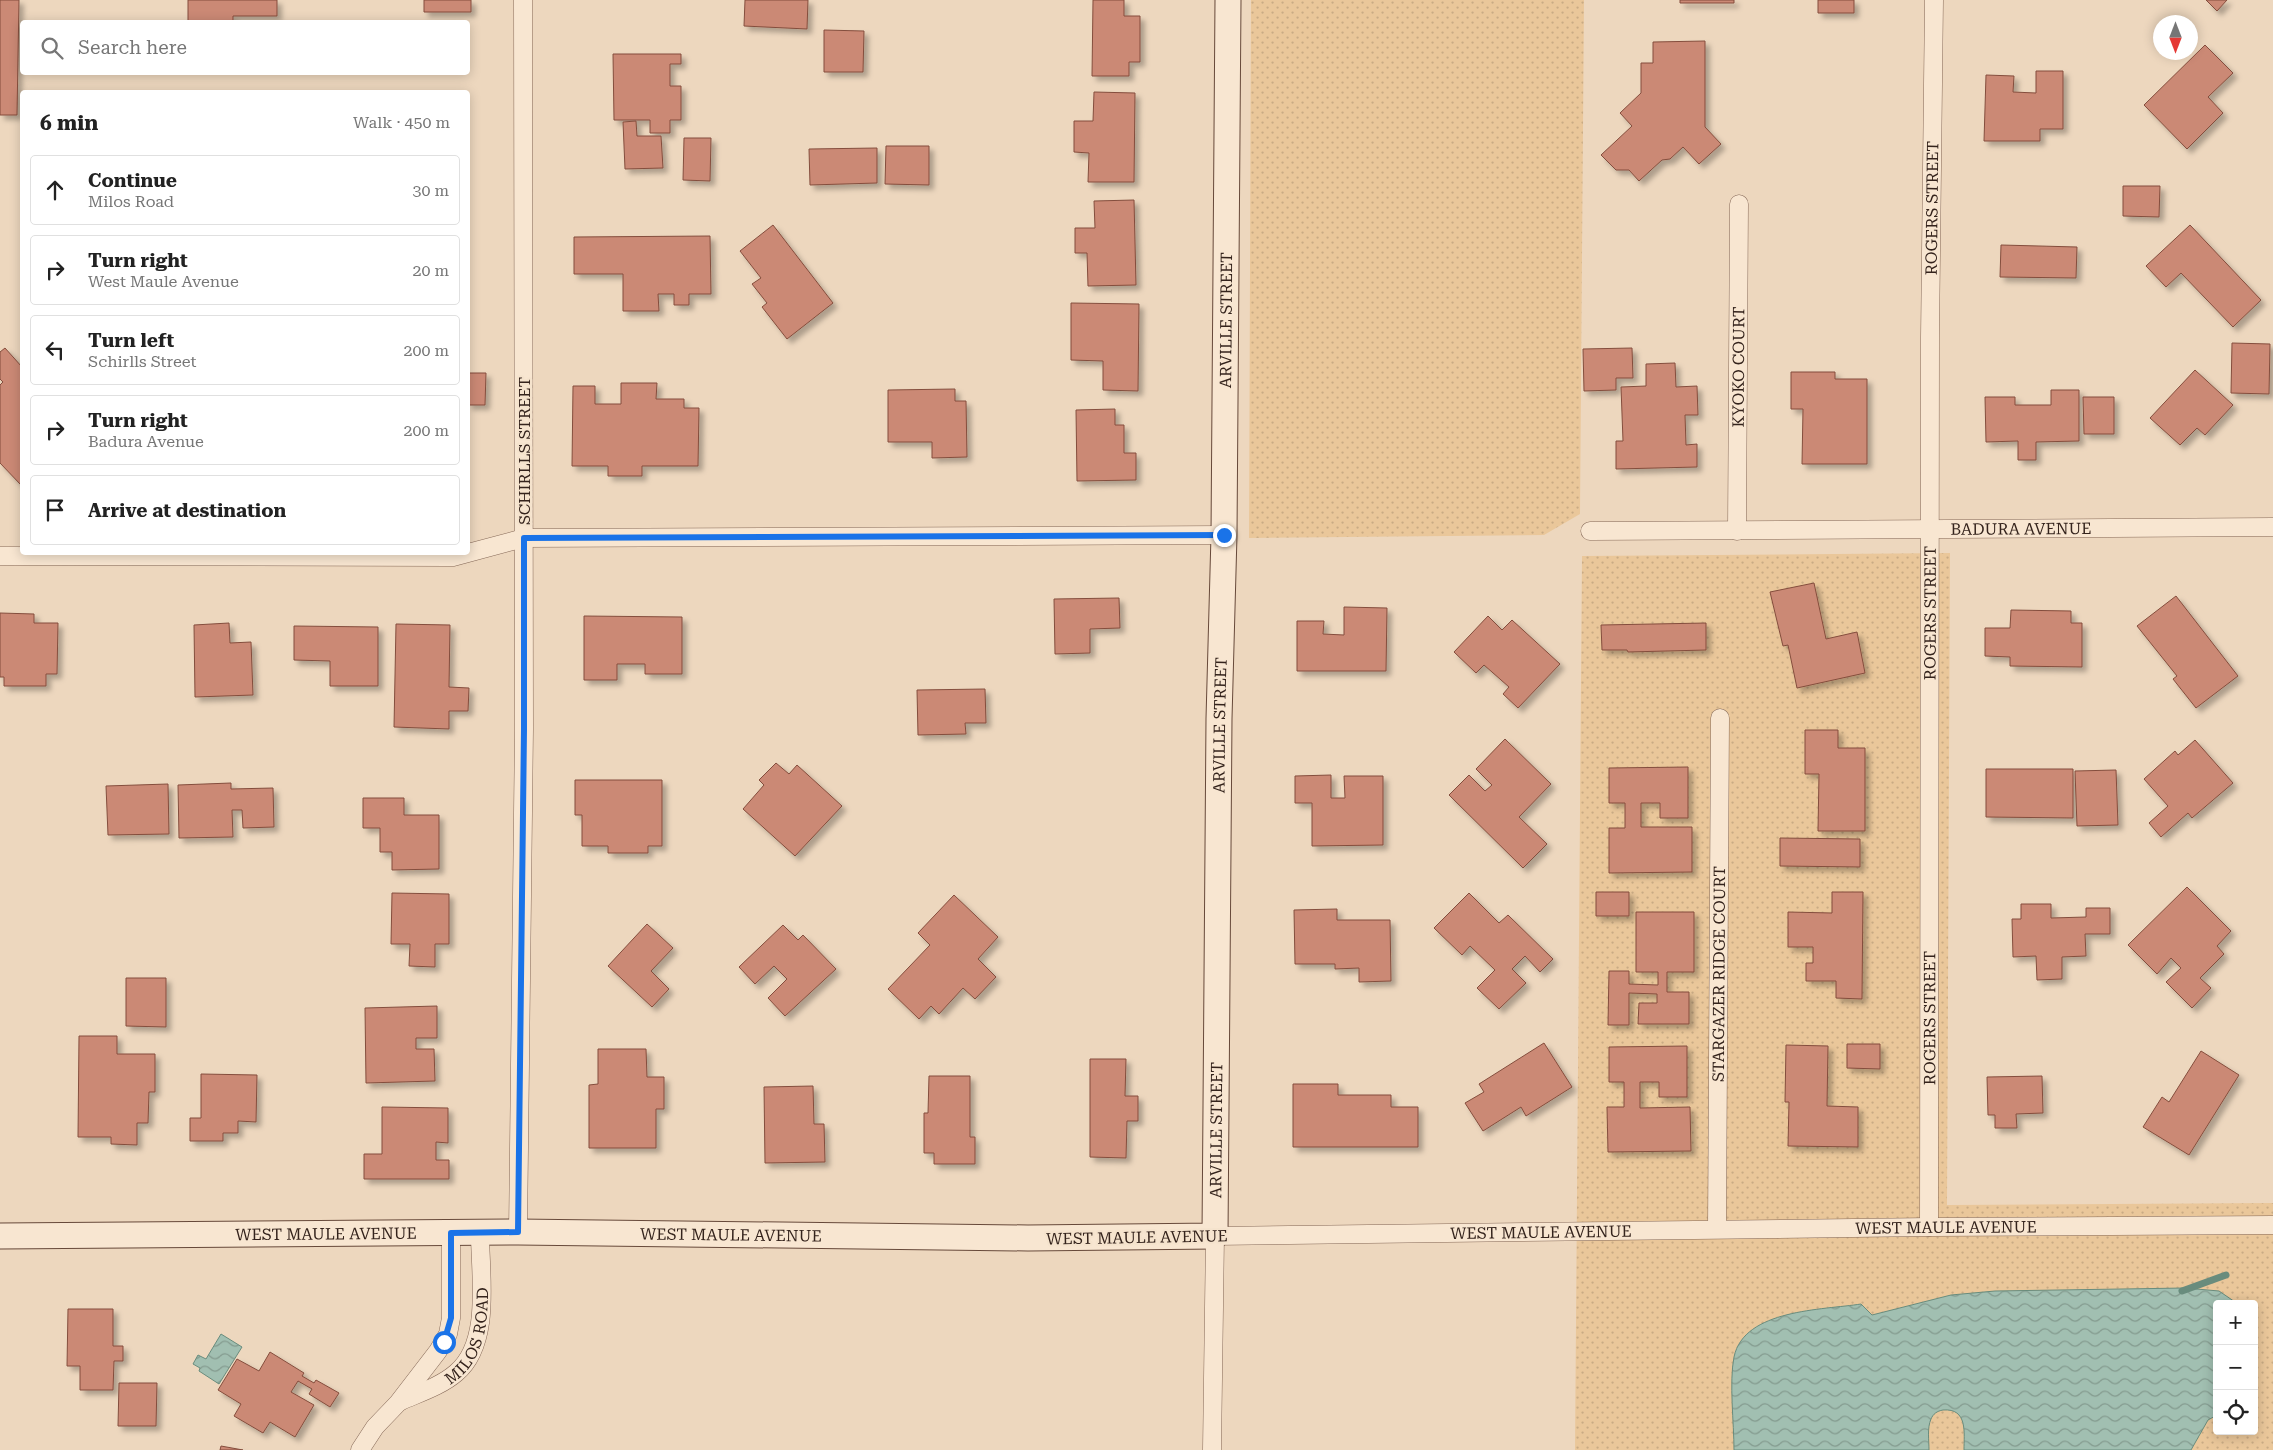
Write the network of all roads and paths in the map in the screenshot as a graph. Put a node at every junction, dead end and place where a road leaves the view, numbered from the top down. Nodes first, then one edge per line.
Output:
1 (523, 0) edge
2 (1228, 0) edge
3 (1934, 0) edge
4 (1739, 204) dead end
5 (2273, 527) edge
6 (1930, 528) junction
7 (1590, 531) dead end
8 (1737, 531) junction
9 (1224, 535) junction
10 (524, 538) junction
11 (470, 553) edge
12 (461, 555) edge
13 (0, 556) edge
14 (1720, 718) dead end
15 (2273, 1225) edge
16 (1929, 1227) junction
17 (1717, 1229) junction
18 (518, 1232) junction
19 (451, 1233) junction
20 (480, 1233) junction
21 (0, 1236) edge
22 (1216, 1236) junction
23 (398, 1403) junction
24 (360, 1450) edge
25 (1212, 1450) edge

1 - 10 street, SCHIRLLS STREET
2 - 9 street, ARVILLE STREET
3 - 6 street, ROGERS STREET
4 - 8 street, KYOKO COURT
5 - 6 street, BADURA AVENUE
6 - 8 street, BADURA AVENUE
6 - 16 street, ROGERS STREET
7 - 8 street, BADURA AVENUE
9 - 10 street
9 - 22 street, ARVILLE STREET
10 - 11 street
10 - 18 street, SCHIRLLS STREET
12 - 13 street
14 - 17 street, STARGAZER RIDGE COURT
15 - 16 street, WEST MAULE AVENUE
16 - 17 street, WEST MAULE AVENUE
17 - 22 street, WEST MAULE AVENUE
18 - 20 street, WEST MAULE AVENUE
18 - 22 street, WEST MAULE AVENUE
19 - 20 street, WEST MAULE AVENUE
19 - 21 street, WEST MAULE AVENUE
19 - 23 street, MILOS ROAD
20 - 23 street, MILOS ROAD
22 - 25 street, ARVILLE STREET
23 - 24 street, MILOS ROAD

